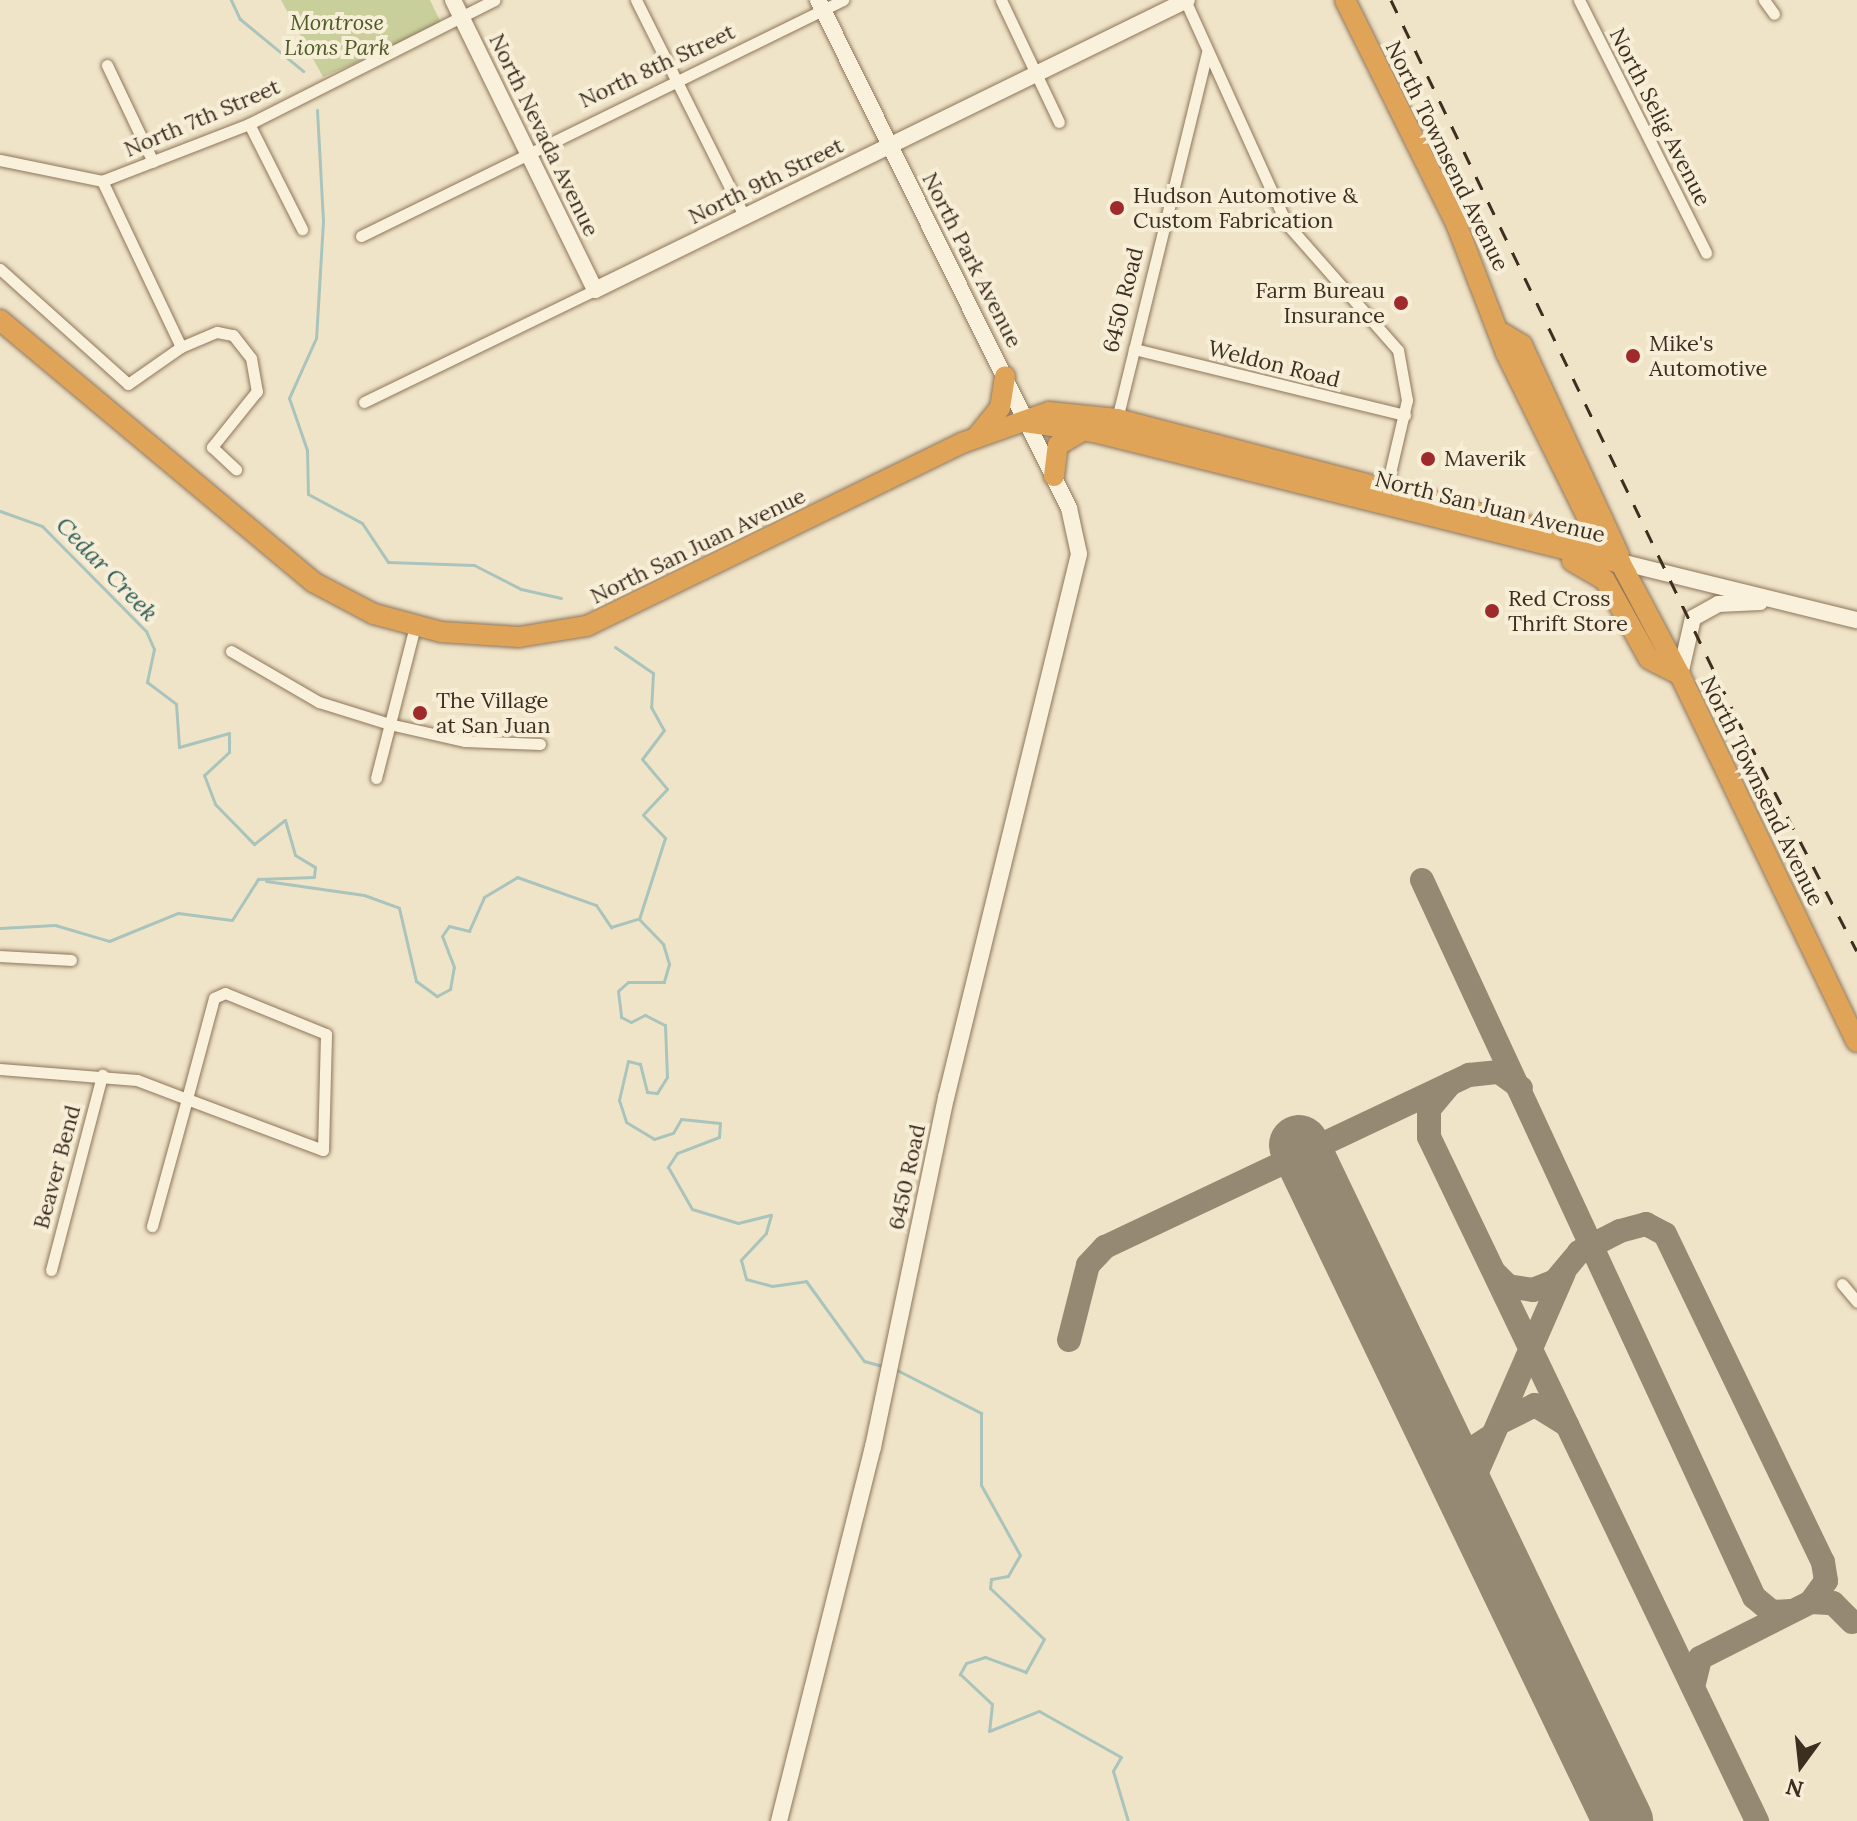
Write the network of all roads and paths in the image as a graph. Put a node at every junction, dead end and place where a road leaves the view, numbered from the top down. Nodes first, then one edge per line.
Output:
1 (453, 0) edge
2 (495, 0) edge
3 (636, 0) edge
4 (843, 0) edge
5 (1001, 0) edge
6 (1186, 0) edge
7 (1345, 0) edge
8 (1579, 0) edge
9 (1764, 0) edge
10 (820, 5) edge
11 (1774, 14) dead end
12 (462, 19) junction
13 (1208, 52) junction
14 (107, 65) dead end
15 (1036, 73) junction
16 (675, 77) junction
17 (1059, 122) dead end
18 (249, 124) junction
19 (890, 145) junction
20 (527, 152) junction
21 (0, 160) edge
22 (153, 162) junction
23 (102, 181) junction
24 (744, 216) junction
25 (302, 229) dead end
26 (361, 236) dead end
27 (1706, 253) dead end
28 (0, 269) edge
29 (595, 290) junction
30 (0, 320) edge
31 (1504, 334) junction
32 (181, 347) junction
33 (1134, 349) junction
34 (1005, 376) junction
35 (364, 402) dead end
36 (1405, 415) junction
37 (1117, 419) junction
38 (1539, 419) junction
39 (1025, 422) junction
40 (1084, 431) junction
41 (976, 437) junction
42 (236, 469) dead end
43 (1054, 476) junction
44 (1386, 490) junction
45 (1547, 531) junction
46 (1488, 534) junction
47 (1079, 543) joint
48 (1620, 562) junction
49 (1769, 601) junction
50 (1857, 620) edge
51 (415, 626) junction
52 (231, 651) dead end
53 (1680, 675) junction
54 (389, 724) junction
55 (540, 744) dead end
56 (376, 778) dead end
57 (0, 956) edge
58 (71, 960) dead end
59 (1857, 1042) edge
60 (0, 1069) edge
61 (102, 1075) junction
62 (187, 1099) junction
63 (152, 1226) dead end
64 (51, 1270) dead end
65 (1842, 1284) dead end
66 (1857, 1302) edge
67 (779, 1821) edge

1 - 12 street, North Nevada Avenue
2 - 12 street, North 7th Street
3 - 16 street
4 - 10 street, North 8th Street
5 - 15 street
6 - 13 street
6 - 15 street, North 9th Street
7 - 31 highway, North Townsend Avenue
8 - 27 street, North Selig Avenue
9 - 11 street
10 - 16 street, North 8th Street
10 - 19 street, North Park Avenue
12 - 18 street, North 7th Street
12 - 20 street, North Nevada Avenue
13 - 33 street, 6450 Road
13 - 36 street
14 - 22 street
15 - 17 street
15 - 19 street, North 9th Street
16 - 20 street, North 8th Street
16 - 24 street
18 - 22 street, North 7th Street
18 - 25 street
19 - 24 street, North 9th Street
19 - 34 street, North Park Avenue
20 - 26 street, North 8th Street
20 - 29 street, North Nevada Avenue
21 - 23 street
22 - 23 street, North 7th Street
23 - 32 street
24 - 29 street, North 9th Street
28 - 32 street
29 - 35 street, North 9th Street
30 - 51 highway, North San Juan Avenue
31 - 38 highway, North Townsend Avenue
31 - 48 highway, North Townsend Avenue
32 - 42 street
33 - 36 street, Weldon Road
33 - 37 street, 6450 Road
34 - 39 street, North Park Avenue
34 - 41 highway
36 - 44 street
37 - 39 highway, North San Juan Avenue
37 - 44 highway, North San Juan Avenue
38 - 45 highway
38 - 48 highway, North Townsend Avenue
39 - 40 highway, North San Juan Avenue
39 - 41 highway, North San Juan Avenue
39 - 43 street, North Park Avenue
40 - 43 highway
40 - 46 highway, North San Juan Avenue
41 - 51 highway, North San Juan Avenue
43 - 47 street, North Park Avenue
44 - 45 highway, North San Juan Avenue
45 - 48 highway, North San Juan Avenue
46 - 48 highway, North San Juan Avenue
46 - 53 highway
47 - 67 street, 6450 Road
48 - 49 street
48 - 53 highway, North Townsend Avenue
49 - 50 street
49 - 53 street
51 - 54 street
52 - 54 street
53 - 59 highway, North Townsend Avenue
54 - 55 street
54 - 56 street
57 - 58 street
60 - 61 street
61 - 62 street
61 - 64 street, Beaver Bend
62 - 62 street
62 - 63 street
65 - 66 street

